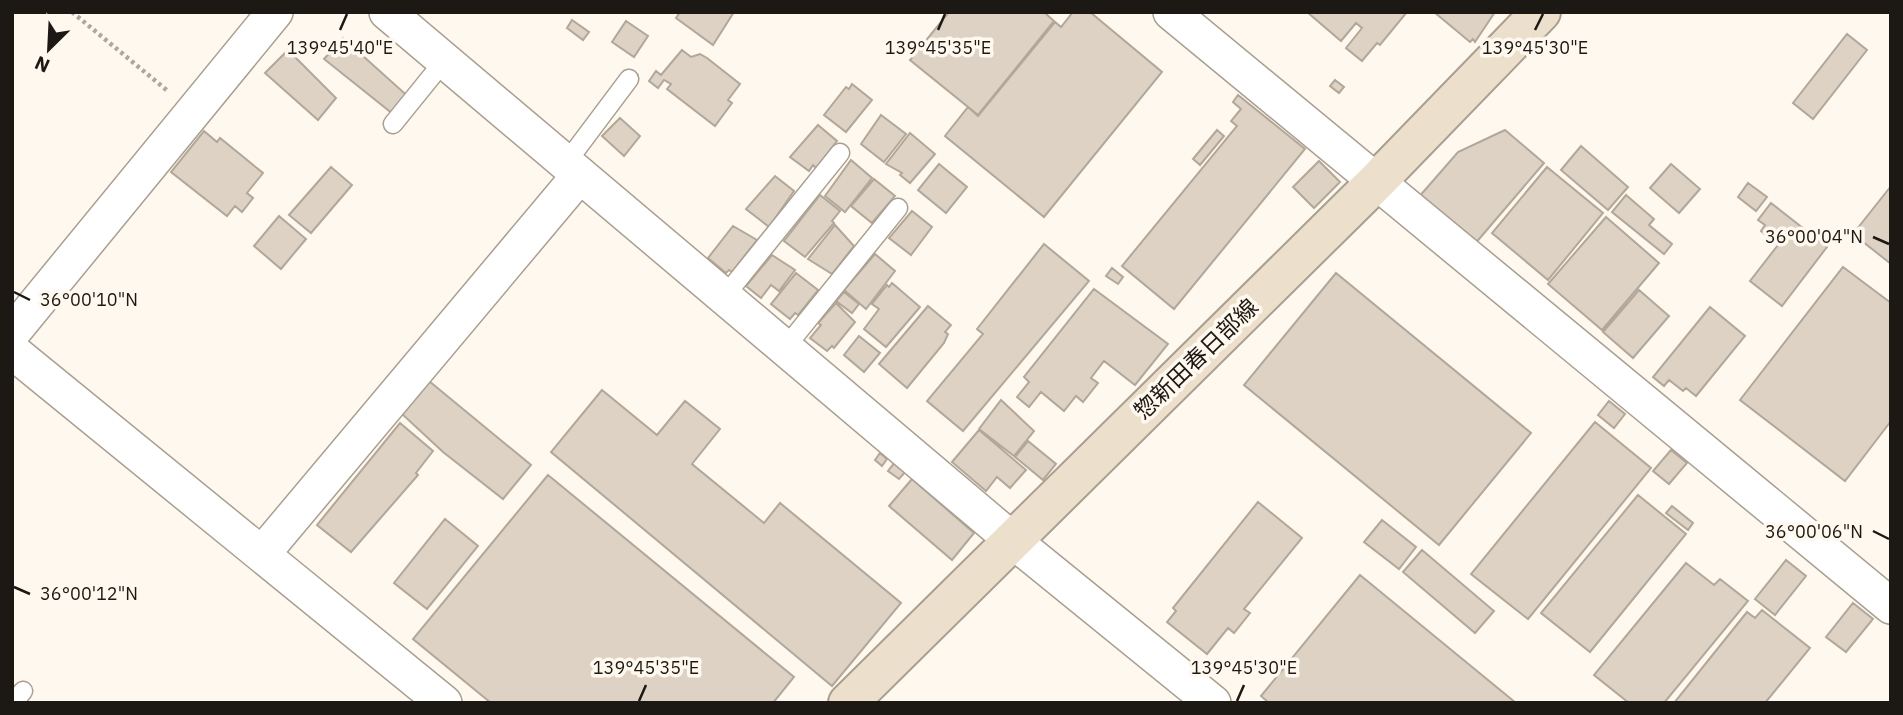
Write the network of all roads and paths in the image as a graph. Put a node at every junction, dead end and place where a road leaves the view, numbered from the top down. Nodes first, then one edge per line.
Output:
1 (72, 12) edge
2 (275, 12) edge
3 (387, 12) edge
4 (1171, 12) edge
5 (1541, 12) edge
6 (444, 61) junction
7 (629, 79) dead end
8 (193, 111) junction
9 (393, 124) dead end
10 (840, 153) dead end
11 (573, 169) junction
12 (1377, 181) junction
13 (898, 208) dead end
14 (724, 297) junction
15 (12, 333) edge
16 (785, 348) junction
17 (12, 351) edge
18 (1012, 539) junction
19 (262, 554) junction
20 (1891, 606) edge
21 (444, 703) edge
22 (848, 703) edge
23 (1213, 703) edge

1 - 8 path
2 - 8 street
3 - 6 street
4 - 12 street
5 - 12 main road, 惣新田春日部線
6 - 9 lane
6 - 11 street
7 - 11 lane
8 - 15 street
10 - 14 lane
11 - 14 street
11 - 19 street
12 - 18 main road, 惣新田春日部線
12 - 20 street
13 - 16 lane
14 - 16 street
16 - 18 street
17 - 19 street
18 - 22 main road, 惣新田春日部線
18 - 23 street
19 - 21 street

